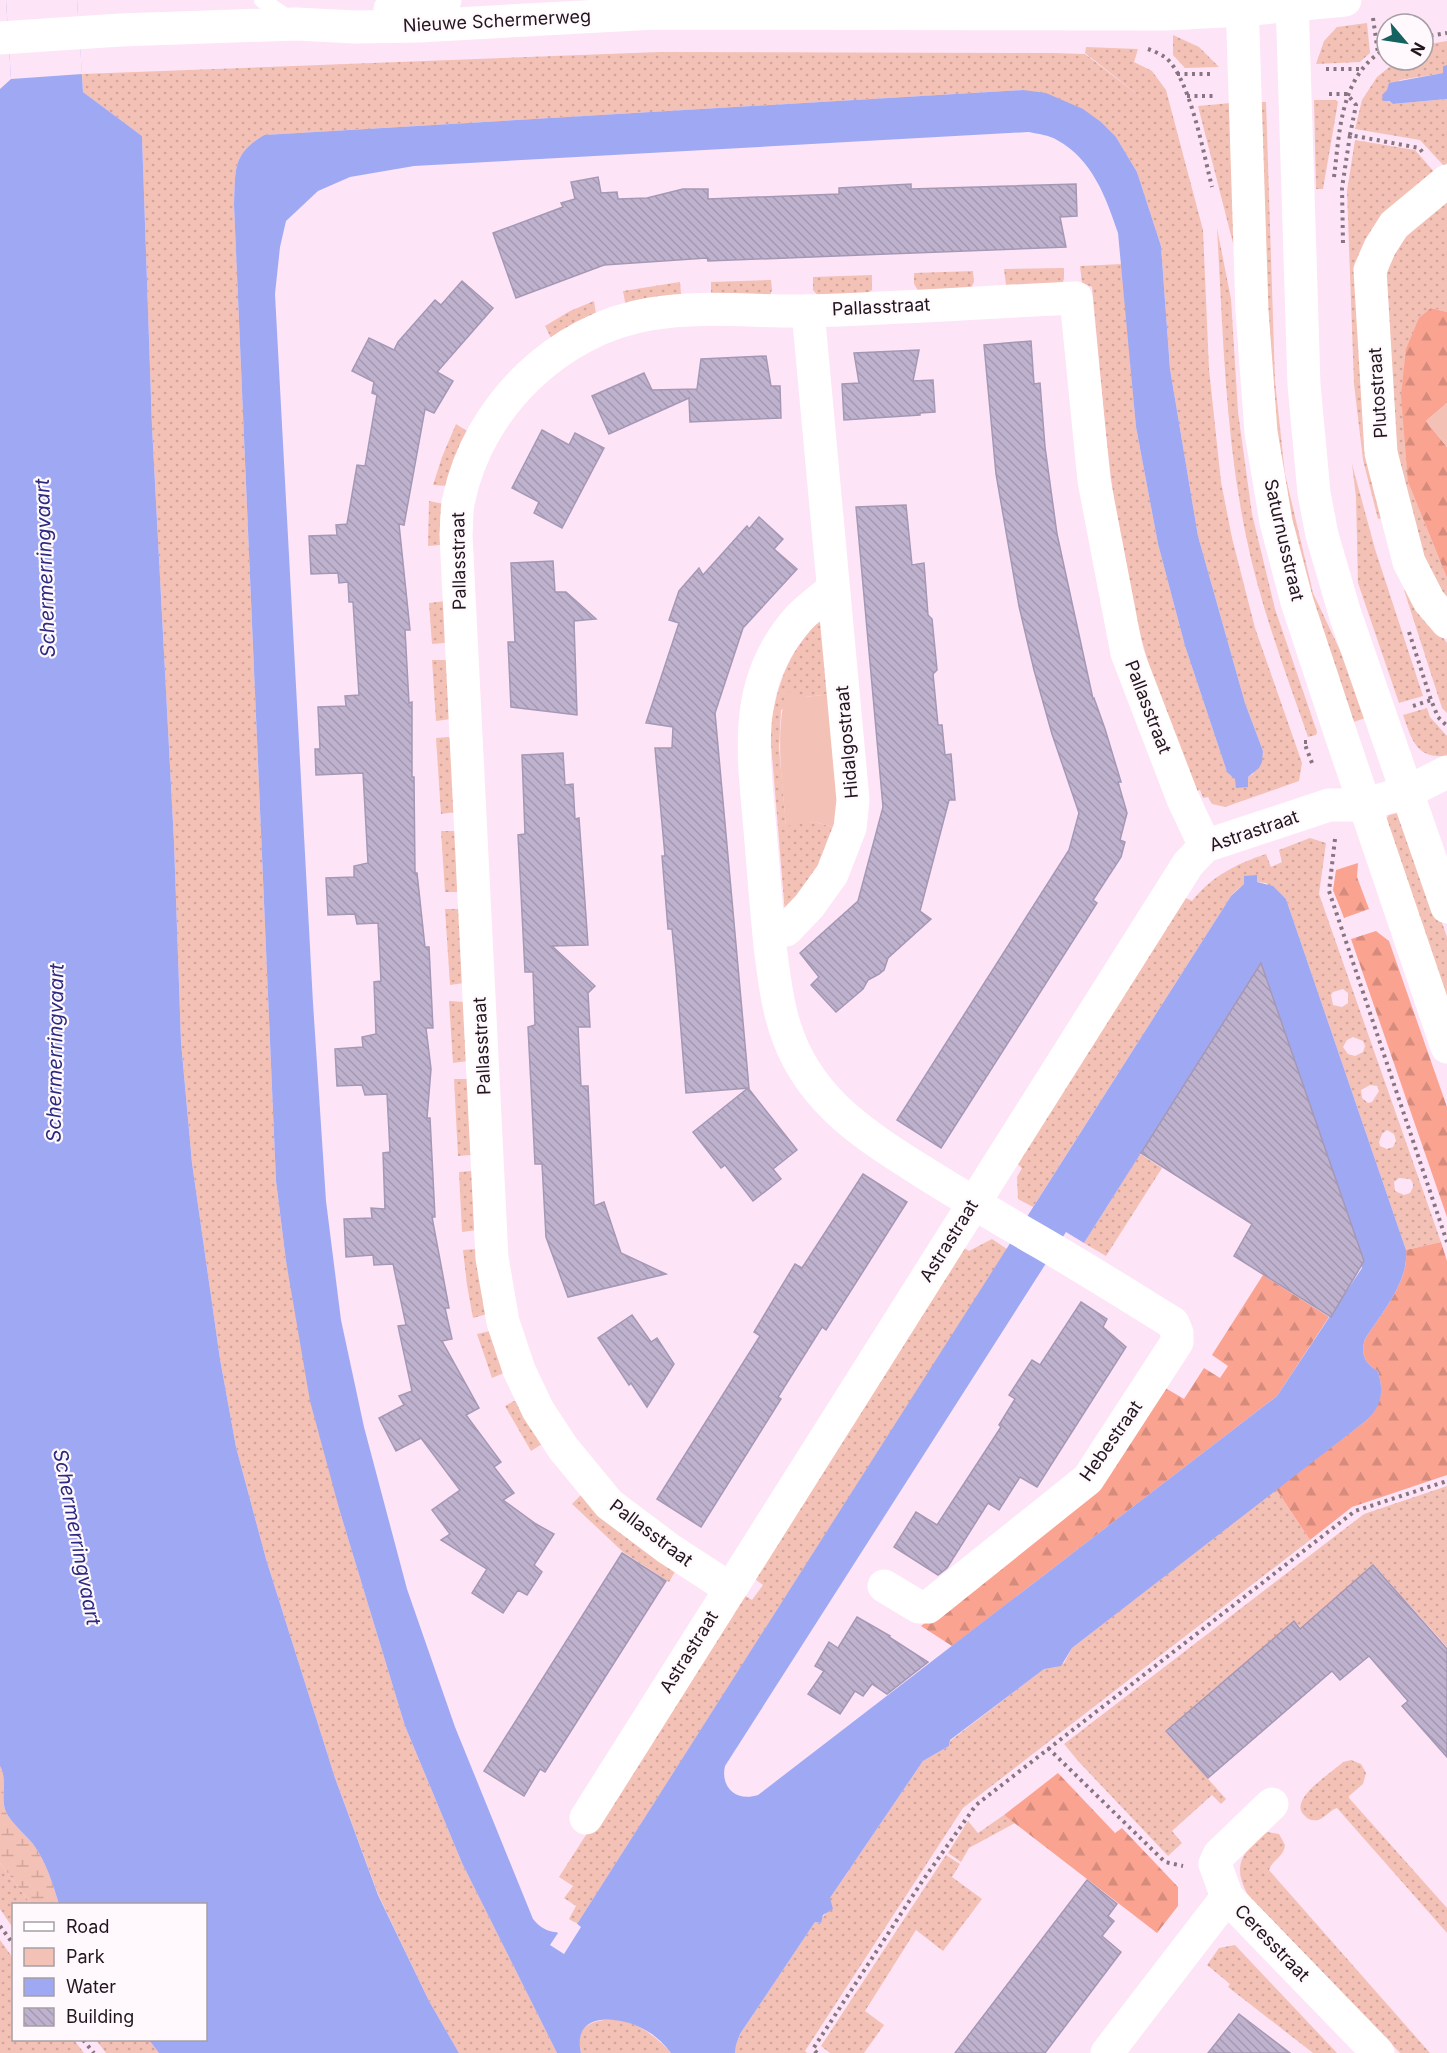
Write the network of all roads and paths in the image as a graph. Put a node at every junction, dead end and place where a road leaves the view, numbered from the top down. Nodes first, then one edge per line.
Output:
1 (262, 0) edge
2 (445, 0) edge
3 (1292, 3) edge
4 (1242, 5) edge
5 (1359, 5) edge
6 (296, 24) junction
7 (0, 38) edge
8 (1375, 45) edge
9 (1375, 56) edge
10 (1167, 58) dead end
11 (1362, 69) dead end
12 (1187, 96) dead end
13 (1447, 181) edge
14 (808, 311) junction
15 (833, 589) junction
16 (1447, 622) edge
17 (1447, 772) edge
18 (1407, 792) junction
19 (1329, 805) junction
20 (1364, 805) junction
21 (1205, 846) junction
22 (1447, 907) edge
23 (769, 933) junction
24 (1447, 1047) edge
25 (973, 1203) junction
26 (1447, 1242) edge
27 (1447, 1480) edge
28 (884, 1586) dead end
29 (729, 1588) junction
30 (1048, 1748) junction
31 (1272, 1803) dead end
32 (586, 1818) dead end
33 (1222, 1886) junction
34 (0, 1926) edge
35 (12, 1942) edge
36 (84, 2041) edge
37 (94, 2053) edge
38 (817, 2053) edge
39 (1107, 2053) edge
40 (1378, 2053) edge

1 - 6 lane
2 - 6 street, Nieuwe Schermerweg
3 - 4 street, Nieuwe Schermerweg
3 - 5 street, Nieuwe Schermerweg
3 - 18 street
4 - 6 street, Nieuwe Schermerweg
4 - 20 street, Saturnusstraat
5 - 8 path
6 - 7 street, Nieuwe Schermerweg
9 - 11 path
10 - 12 path
13 - 16 street, Plutostraat
14 - 15 street, Hidalgostraat
14 - 21 street, Pallasstraat
14 - 29 street, Pallasstraat
15 - 23 street
15 - 23 street, Hidalgostraat
17 - 18 street
18 - 20 street, Astrastraat
18 - 22 street
19 - 20 street, Astrastraat
19 - 21 street, Astrastraat
19 - 26 path
20 - 24 street, Saturnusstraat
21 - 25 street, Astrastraat
23 - 25 street
25 - 28 street, Hebestraat
25 - 29 street, Astrastraat
27 - 30 path
29 - 32 street, Astrastraat
30 - 33 path
30 - 38 path
31 - 33 street
33 - 39 street, Ceresstraat
33 - 40 street, Ceresstraat
34 - 35 path
36 - 37 path

